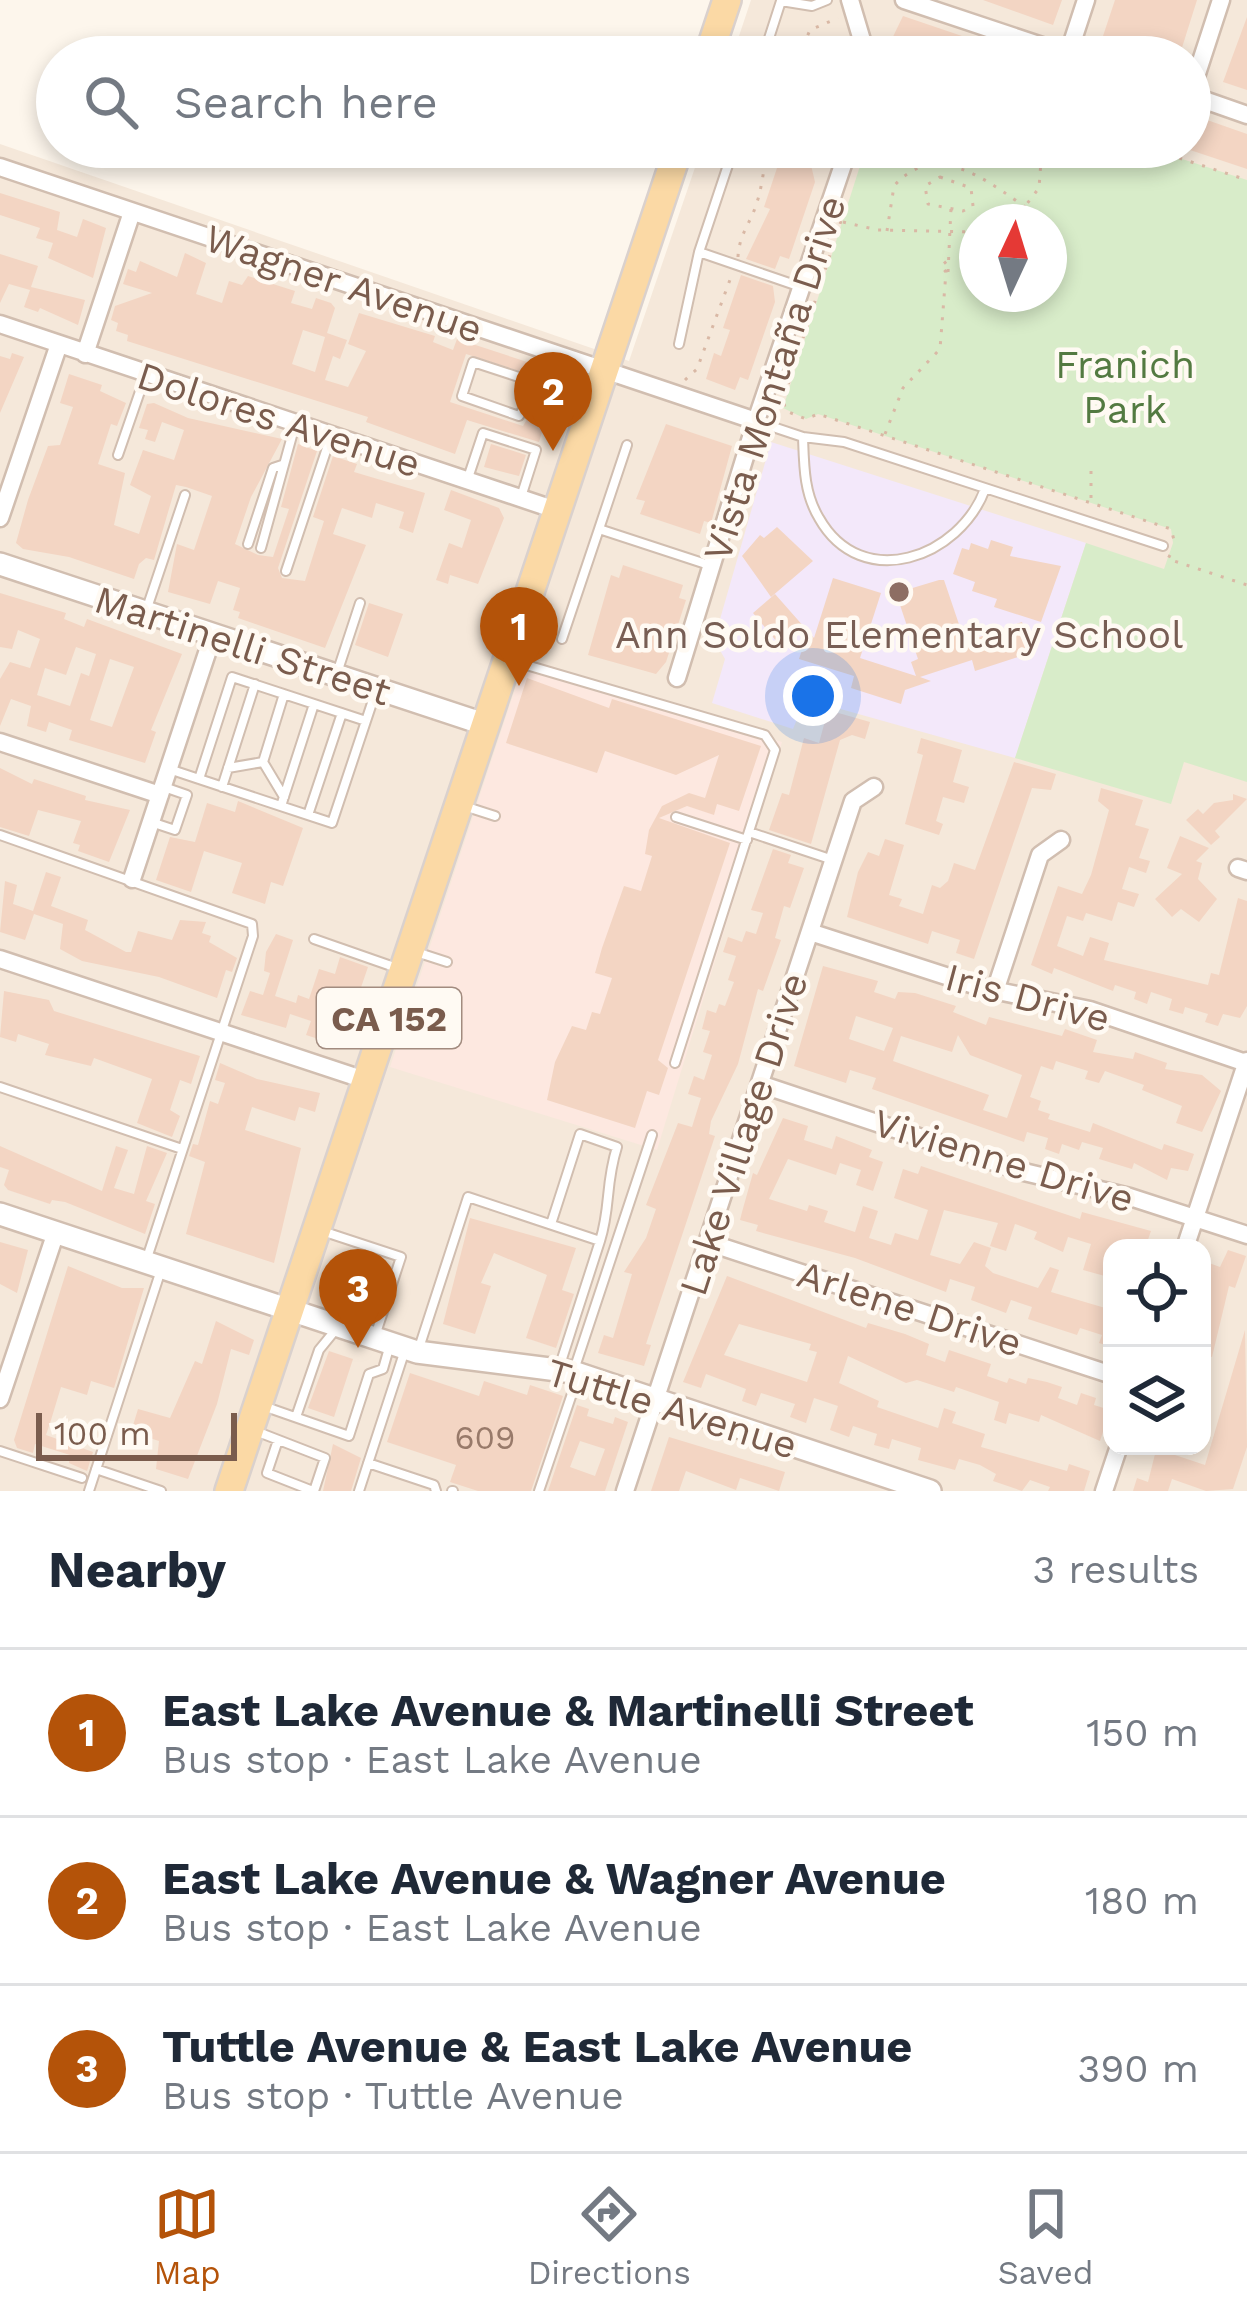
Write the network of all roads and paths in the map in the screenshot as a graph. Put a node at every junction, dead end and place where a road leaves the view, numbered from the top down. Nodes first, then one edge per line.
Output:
1 (727, 0) edge
2 (781, 0) edge
3 (827, 0) edge
4 (904, 0) edge
5 (1086, 0) edge
6 (1221, 0) edge
7 (851, 5) edge
8 (948, 7) edge
9 (715, 36) edge
10 (770, 36) edge
11 (807, 36) edge
12 (861, 36) edge
13 (1021, 36) edge
14 (1077, 36) edge
15 (1209, 36) edge
16 (1211, 102) edge
17 (1247, 115) edge
18 (0, 167) edge
19 (672, 168) edge
20 (727, 168) edge
21 (842, 168) edge
22 (922, 168) edge
23 (931, 168) edge
24 (957, 168) edge
25 (1041, 168) edge
26 (1208, 168) edge
27 (934, 178) junction
28 (1247, 181) edge
29 (1020, 204) edge
30 (1030, 204) edge
31 (951, 208) junction
32 (132, 212) junction
33 (949, 228) junction
34 (959, 229) edge
35 (887, 231) junction
36 (699, 252) junction
37 (803, 287) junction
38 (0, 324) edge
39 (58, 344) junction
40 (679, 344) dead end
41 (86, 354) junction
42 (607, 371) junction
43 (146, 374) junction
44 (534, 392) junction
45 (593, 411) junction
46 (756, 421) junction
47 (296, 424) junction
48 (331, 436) junction
49 (885, 436) junction
50 (803, 437) junction
51 (627, 445) dead end
52 (118, 455) dead end
53 (282, 465) junction
54 (1091, 470) dead end
55 (467, 481) junction
56 (985, 488) junction
57 (185, 495) dead end
58 (520, 499) junction
59 (1091, 503) junction
60 (559, 512) junction
61 (0, 518) edge
62 (599, 529) junction
63 (248, 544) dead end
64 (1163, 546) dead end
65 (261, 548) dead end
66 (0, 564) edge
67 (713, 567) junction
68 (286, 572) dead end
69 (1247, 585) edge
70 (360, 603) dead end
71 (146, 612) junction
72 (213, 634) junction
73 (562, 639) dead end
74 (509, 660) junction
75 (336, 675) junction
76 (677, 678) dead end
77 (255, 684) junction
78 (377, 688) junction
79 (284, 694) junction
80 (314, 704) junction
81 (342, 713) junction
82 (366, 721) junction
83 (487, 725) junction
84 (0, 742) edge
85 (263, 762) junction
86 (228, 768) junction
87 (199, 779) junction
88 (163, 784) junction
89 (222, 787) junction
90 (874, 787) dead end
91 (282, 801) junction
92 (460, 805) junction
93 (308, 815) junction
94 (495, 816) dead end
95 (676, 817) dead end
96 (151, 822) junction
97 (0, 835) edge
98 (748, 836) junction
99 (1061, 840) dead end
100 (834, 860) junction
101 (132, 879) junction
102 (810, 932) junction
103 (314, 939) dead end
104 (0, 959) edge
105 (408, 961) junction
106 (447, 962) dead end
107 (994, 991) junction
108 (386, 1027) junction
109 (221, 1032) junction
110 (421, 1039) dead end
111 (1247, 1062) edge
112 (675, 1064) dead end
113 (368, 1081) junction
114 (760, 1084) junction
115 (0, 1087) edge
116 (652, 1135) dead end
117 (182, 1149) junction
118 (0, 1214) edge
119 (1196, 1218) junction
120 (551, 1224) junction
121 (318, 1230) junction
122 (56, 1232) junction
123 (1247, 1235) edge
124 (1188, 1239) edge
125 (600, 1241) junction
126 (707, 1242) junction
127 (154, 1265) junction
128 (290, 1310) junction
129 (338, 1327) junction
130 (397, 1346) junction
131 (570, 1372) junction
132 (1103, 1372) edge
133 (0, 1400) edge
134 (655, 1400) junction
135 (255, 1417) junction
136 (296, 1418) junction
137 (278, 1440) junction
138 (0, 1451) edge
139 (1116, 1455) edge
140 (368, 1463) junction
141 (96, 1469) junction
142 (82, 1478) dead end
143 (89, 1491) edge
144 (161, 1491) edge
145 (230, 1491) edge
146 (314, 1491) edge
147 (358, 1491) edge
148 (436, 1491) edge
149 (539, 1491) edge
150 (625, 1491) edge
151 (930, 1491) edge
152 (1104, 1491) edge

1 - 9 main road
2 - 3 lane
2 - 10 lane
4 - 8 street
5 - 14 street
6 - 15 street
7 - 11 path
7 - 12 street
8 - 13 street
16 - 17 street
18 - 32 street, Wagner Avenue
19 - 42 main road, CA 152
20 - 36 lane
21 - 37 street, Vista Montaña Drive
22 - 35 path
23 - 27 path
24 - 29 path
25 - 30 path
26 - 28 path
27 - 31 path
27 - 31 path
31 - 33 path
32 - 41 street
32 - 42 street, Wagner Avenue
33 - 34 path
33 - 35 path
33 - 49 path
35 - 49 path
36 - 37 lane
36 - 40 lane
37 - 46 street, Vista Montaña Drive
38 - 39 street, Dolores Avenue
39 - 41 street, Dolores Avenue
39 - 61 street
41 - 43 street, Dolores Avenue
42 - 45 main road, CA 152
42 - 46 street, Wagner Avenue
43 - 47 street, Dolores Avenue
43 - 52 lane
44 - 44 lane
44 - 45 lane
45 - 60 main road, CA 152
46 - 50 lane
46 - 67 street, Vista Montaña Drive
47 - 48 street, Dolores Avenue
47 - 53 lane
48 - 55 street, Dolores Avenue
48 - 68 lane
49 - 59 path
50 - 56 lane
50 - 56 lane
51 - 62 lane
53 - 63 lane
53 - 65 lane
54 - 59 path
55 - 58 street, Dolores Avenue
55 - 58 lane
56 - 64 lane
57 - 71 lane
58 - 60 street, Dolores Avenue
59 - 69 path
60 - 74 main road, CA 152
62 - 67 lane
62 - 73 lane
66 - 71 street, Martinelli Street
67 - 76 street, Vista Montaña Drive
70 - 75 lane
71 - 72 street, Martinelli Street
72 - 75 street, Martinelli Street
72 - 88 street
74 - 83 main road, CA 152
74 - 98 lane
75 - 78 street, Martinelli Street
77 - 79 lane
77 - 86 lane
77 - 87 lane
78 - 82 lane
78 - 83 street, Martinelli Street
79 - 80 lane
79 - 85 lane
80 - 81 lane
80 - 91 lane
81 - 82 lane
81 - 93 lane
82 - 93 lane
83 - 92 main road, CA 152
84 - 88 street
85 - 86 lane
85 - 91 lane
86 - 89 lane
87 - 88 lane
87 - 89 lane
88 - 96 street
88 - 96 lane
89 - 91 lane
90 - 100 street, Lake Village Drive
91 - 93 lane
92 - 94 lane
92 - 105 main road, CA 152
95 - 98 lane
96 - 101 street
97 - 101 lane
98 - 100 lane
98 - 112 lane
99 - 107 street
100 - 102 street, Lake Village Drive
101 - 109 lane
102 - 107 street, Iris Drive
102 - 114 street, Lake Village Drive
103 - 105 lane
104 - 109 street
105 - 106 lane
105 - 108 main road, CA 152
107 - 111 street, Iris Drive
108 - 110 lane
108 - 113 main road, CA 152
109 - 113 street
109 - 117 lane
111 - 119 street
113 - 121 main road, CA 152
114 - 119 street, Vivienne Drive
114 - 126 street, Lake Village Drive
115 - 117 lane
116 - 131 lane
117 - 127 lane
118 - 122 street, Tuttle Avenue
119 - 123 street, Vivienne Drive
119 - 124 street
120 - 125 lane
120 - 125 lane
120 - 130 lane
121 - 128 main road, CA 152
121 - 130 lane
122 - 127 street, Tuttle Avenue
122 - 133 street
125 - 131 lane
126 - 132 street, Arlene Drive
126 - 134 street, Lake Village Drive
127 - 128 street, Tuttle Avenue
127 - 141 lane
128 - 129 street, Tuttle Avenue
128 - 135 main road, CA 152
129 - 130 street, Tuttle Avenue
129 - 136 lane
130 - 131 street, Tuttle Avenue
130 - 136 lane
130 - 140 lane
131 - 134 street, Tuttle Avenue
131 - 149 lane
134 - 150 street, Lake Village Drive
134 - 151 street, Tuttle Avenue
135 - 136 lane
135 - 137 lane
135 - 145 main road, CA 152
137 - 146 lane
137 - 146 lane
138 - 142 lane
139 - 152 street
140 - 147 lane
140 - 148 lane
141 - 143 lane
141 - 144 lane

